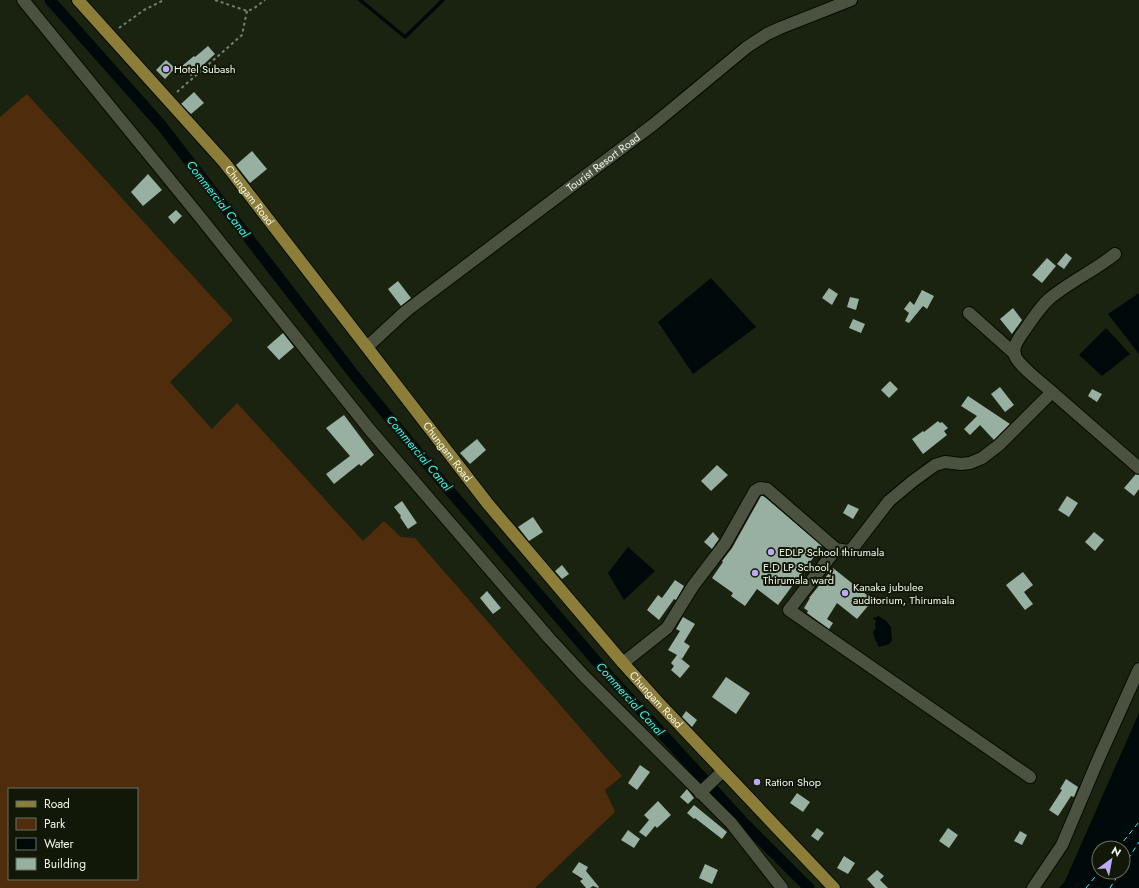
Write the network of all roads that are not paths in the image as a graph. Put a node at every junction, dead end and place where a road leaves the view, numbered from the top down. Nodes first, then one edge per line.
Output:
1 (23, 0) edge
2 (78, 0) edge
3 (852, 0) edge
4 (1115, 254) dead end
5 (968, 313) dead end
6 (367, 347) junction
7 (1014, 354) junction
8 (1052, 392) junction
9 (1139, 468) edge
10 (836, 549) junction
11 (623, 662) junction
12 (1139, 669) edge
13 (723, 771) junction
14 (1030, 777) dead end
15 (700, 793) junction
16 (782, 888) edge
17 (834, 888) edge
18 (1033, 888) edge

1 - 15 street
2 - 6 main road, Chungam Road
3 - 6 street, Tourist Resort Road
4 - 7 street
5 - 7 street
6 - 11 main road, Chungam Road
7 - 8 street
8 - 9 street
8 - 10 street
10 - 11 street
10 - 14 street
11 - 13 main road, Chungam Road
12 - 18 street
13 - 15 street
13 - 17 main road, Chungam Road
15 - 16 street

